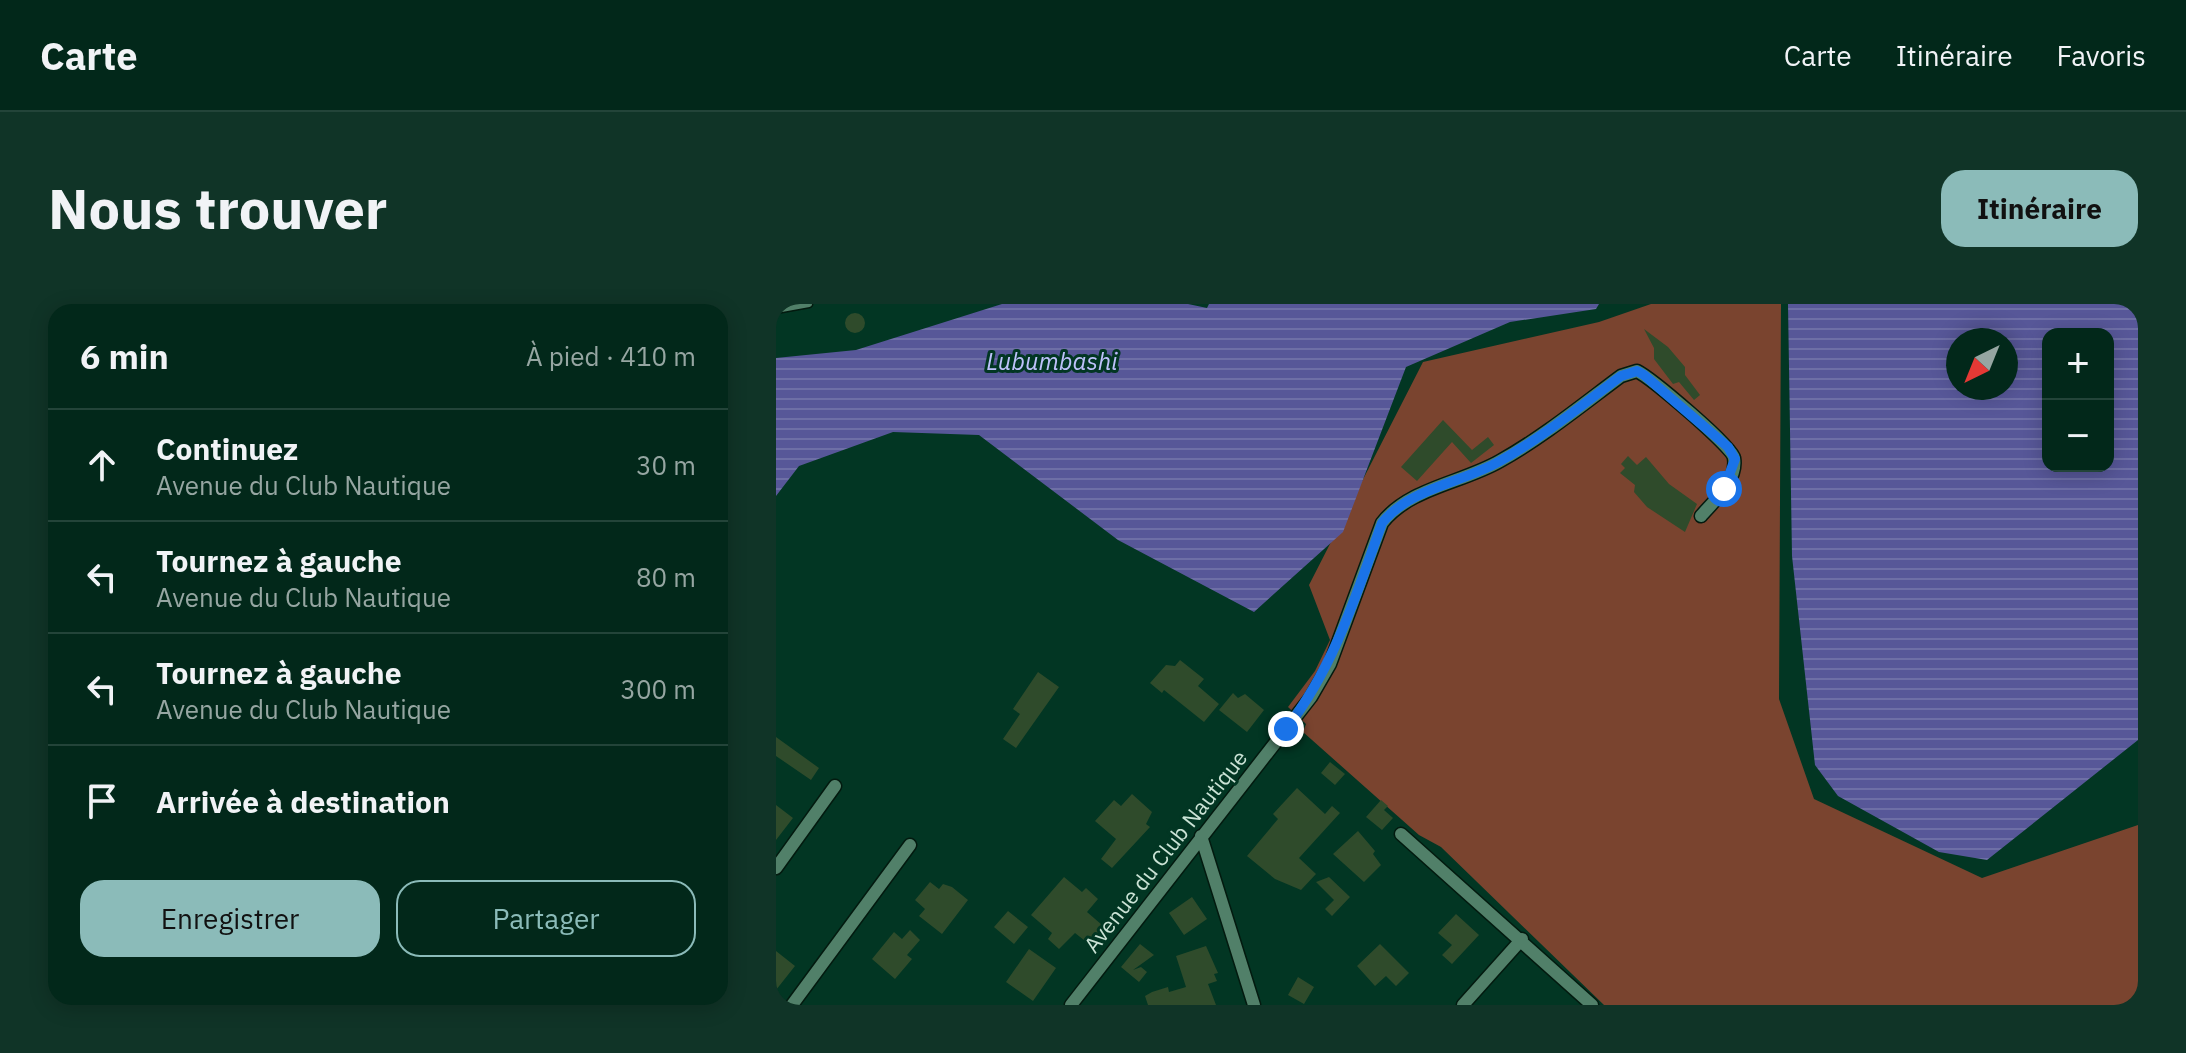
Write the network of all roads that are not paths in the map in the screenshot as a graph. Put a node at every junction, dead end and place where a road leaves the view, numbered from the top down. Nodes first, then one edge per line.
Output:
1 (809, 304) edge
2 (776, 310) edge
3 (1701, 516) dead end
4 (835, 786) dead end
5 (1401, 834) dead end
6 (1201, 836) junction
7 (910, 845) dead end
8 (776, 868) edge
9 (1522, 939) junction
10 (792, 1005) edge
11 (1071, 1005) edge
12 (1254, 1005) edge
13 (1463, 1005) edge
14 (1592, 1005) edge

1 - 2 lane
3 - 6 street, Avenue du Club Nautique
4 - 8 street
5 - 9 street
6 - 11 street, Avenue du Club Nautique
6 - 12 street
7 - 10 street
9 - 13 street
9 - 14 street

